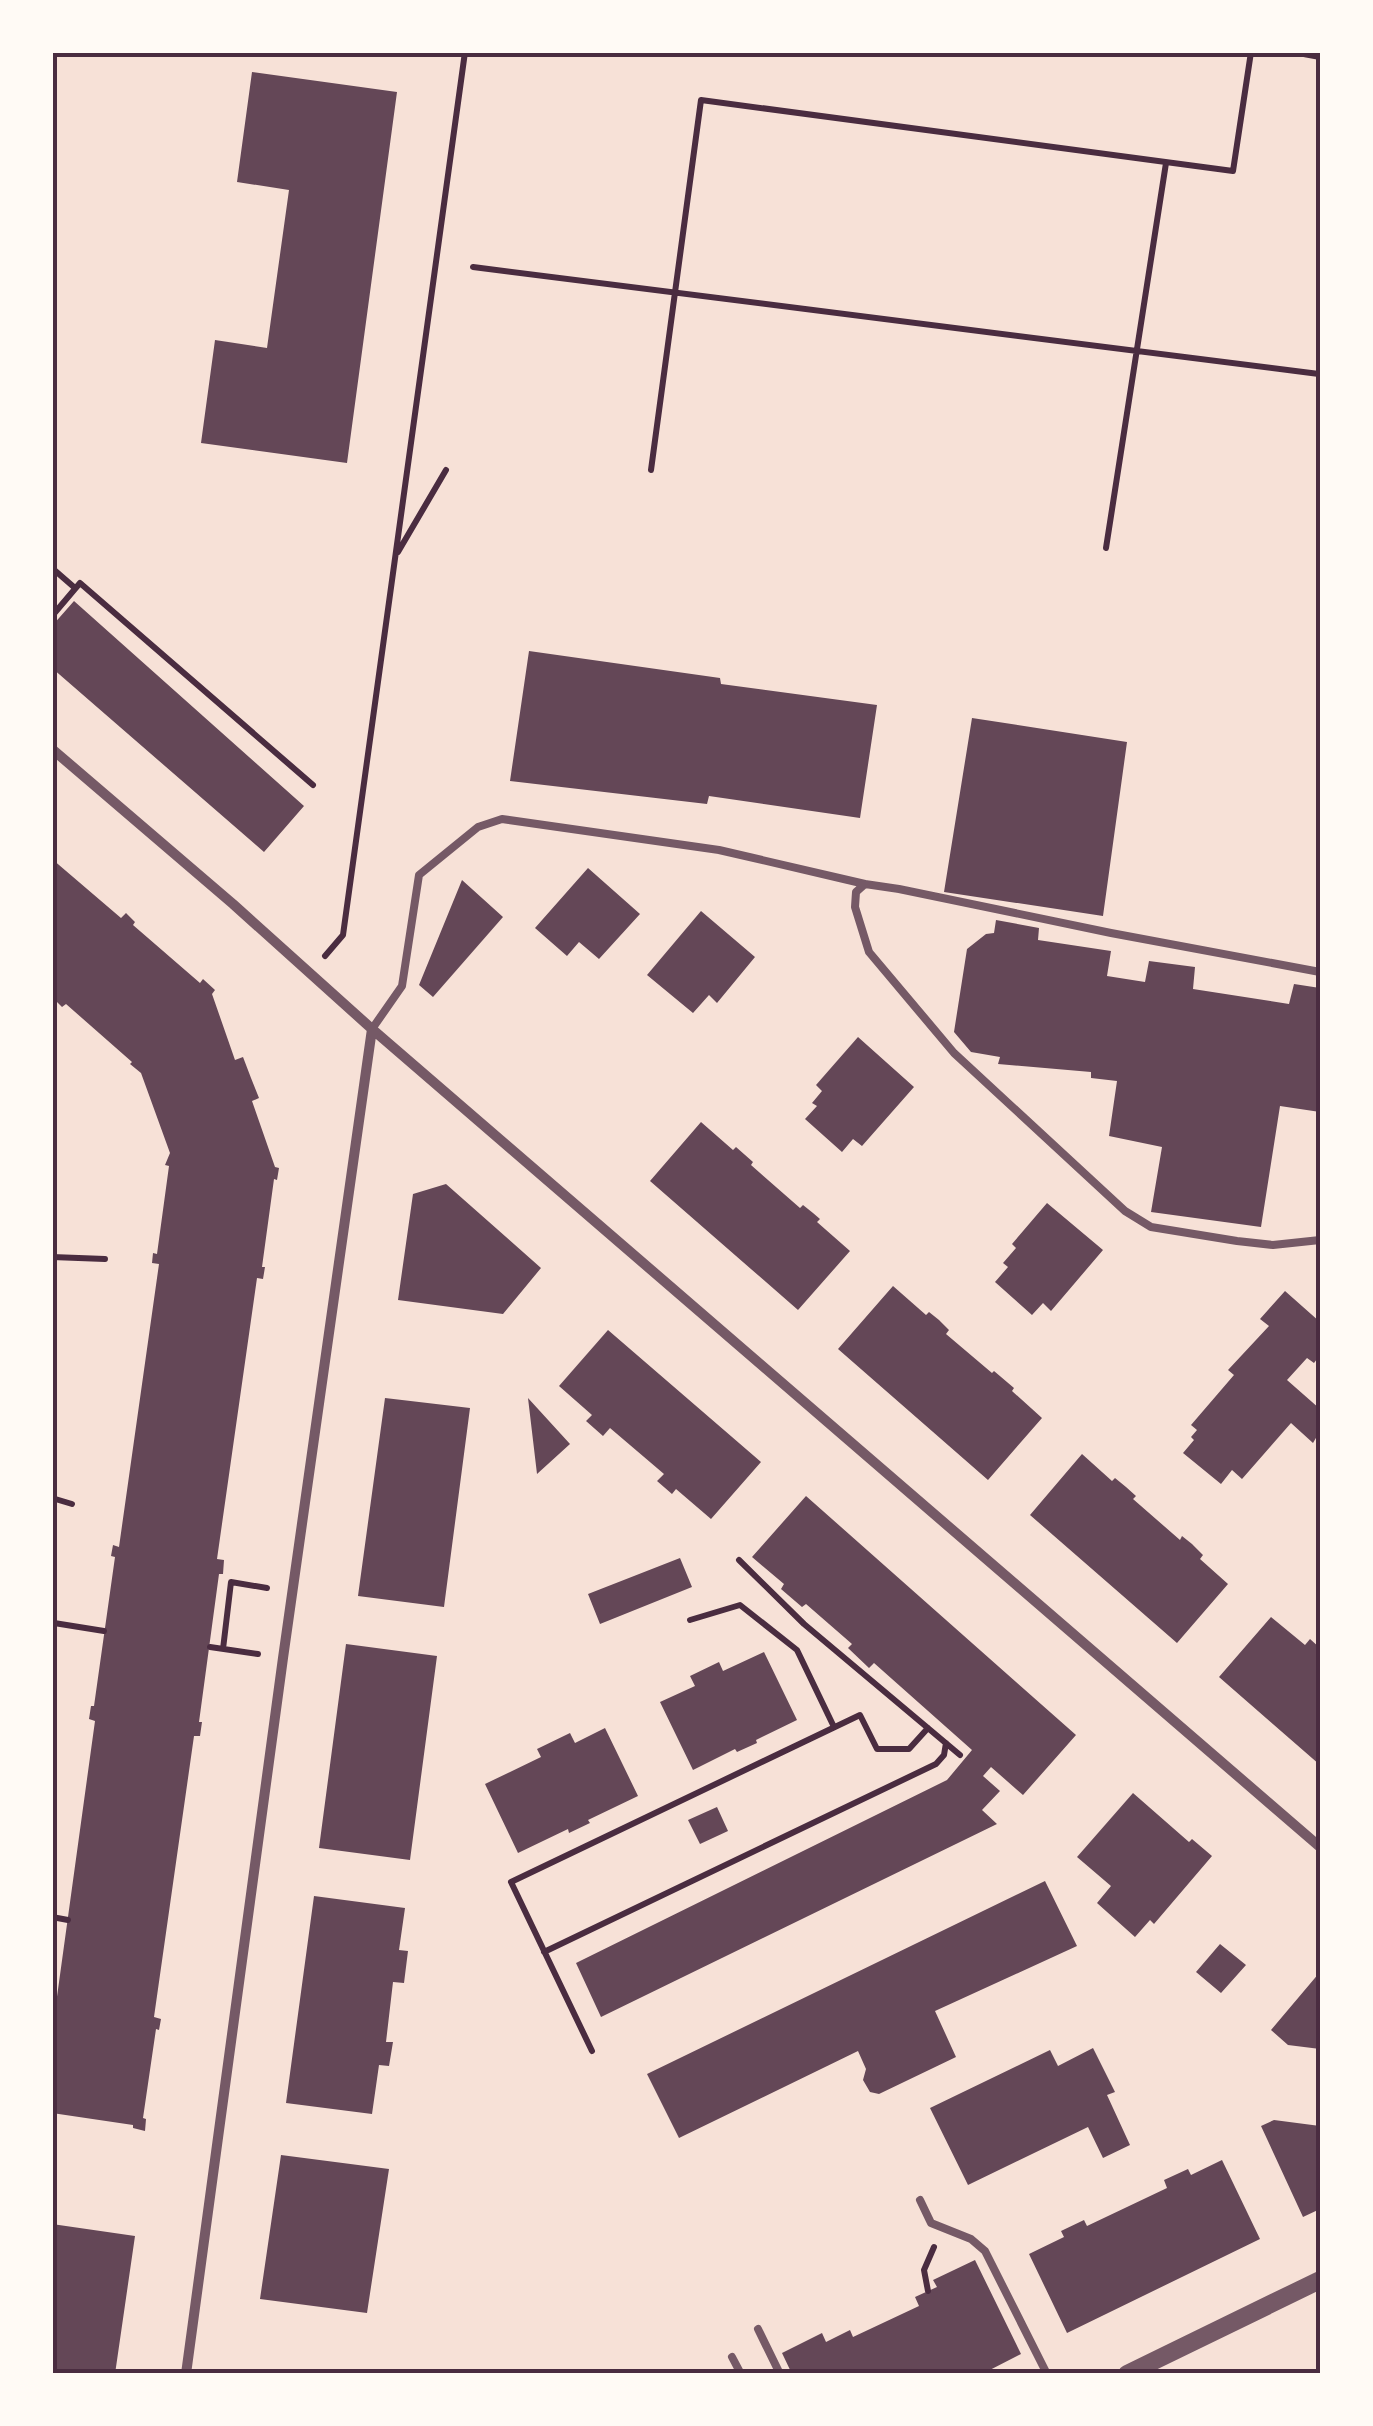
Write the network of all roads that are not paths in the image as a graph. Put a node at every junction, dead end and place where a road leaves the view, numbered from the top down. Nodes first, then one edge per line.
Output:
1 (52, 749) edge
2 (864, 884) junction
3 (1320, 972) edge
4 (372, 1028) junction
5 (1320, 1240) edge
6 (1320, 1847) edge
7 (920, 2200) dead end
8 (1320, 2280) edge
9 (758, 2329) dead end
10 (732, 2357) dead end
11 (186, 2374) edge
12 (741, 2374) edge
13 (780, 2374) edge
14 (1047, 2374) edge
15 (1127, 2374) edge

1 - 4 street
2 - 3 lane
2 - 4 lane
2 - 5 lane
4 - 6 street
4 - 11 street
7 - 14 lane
8 - 15 street
9 - 13 lane
10 - 12 lane

